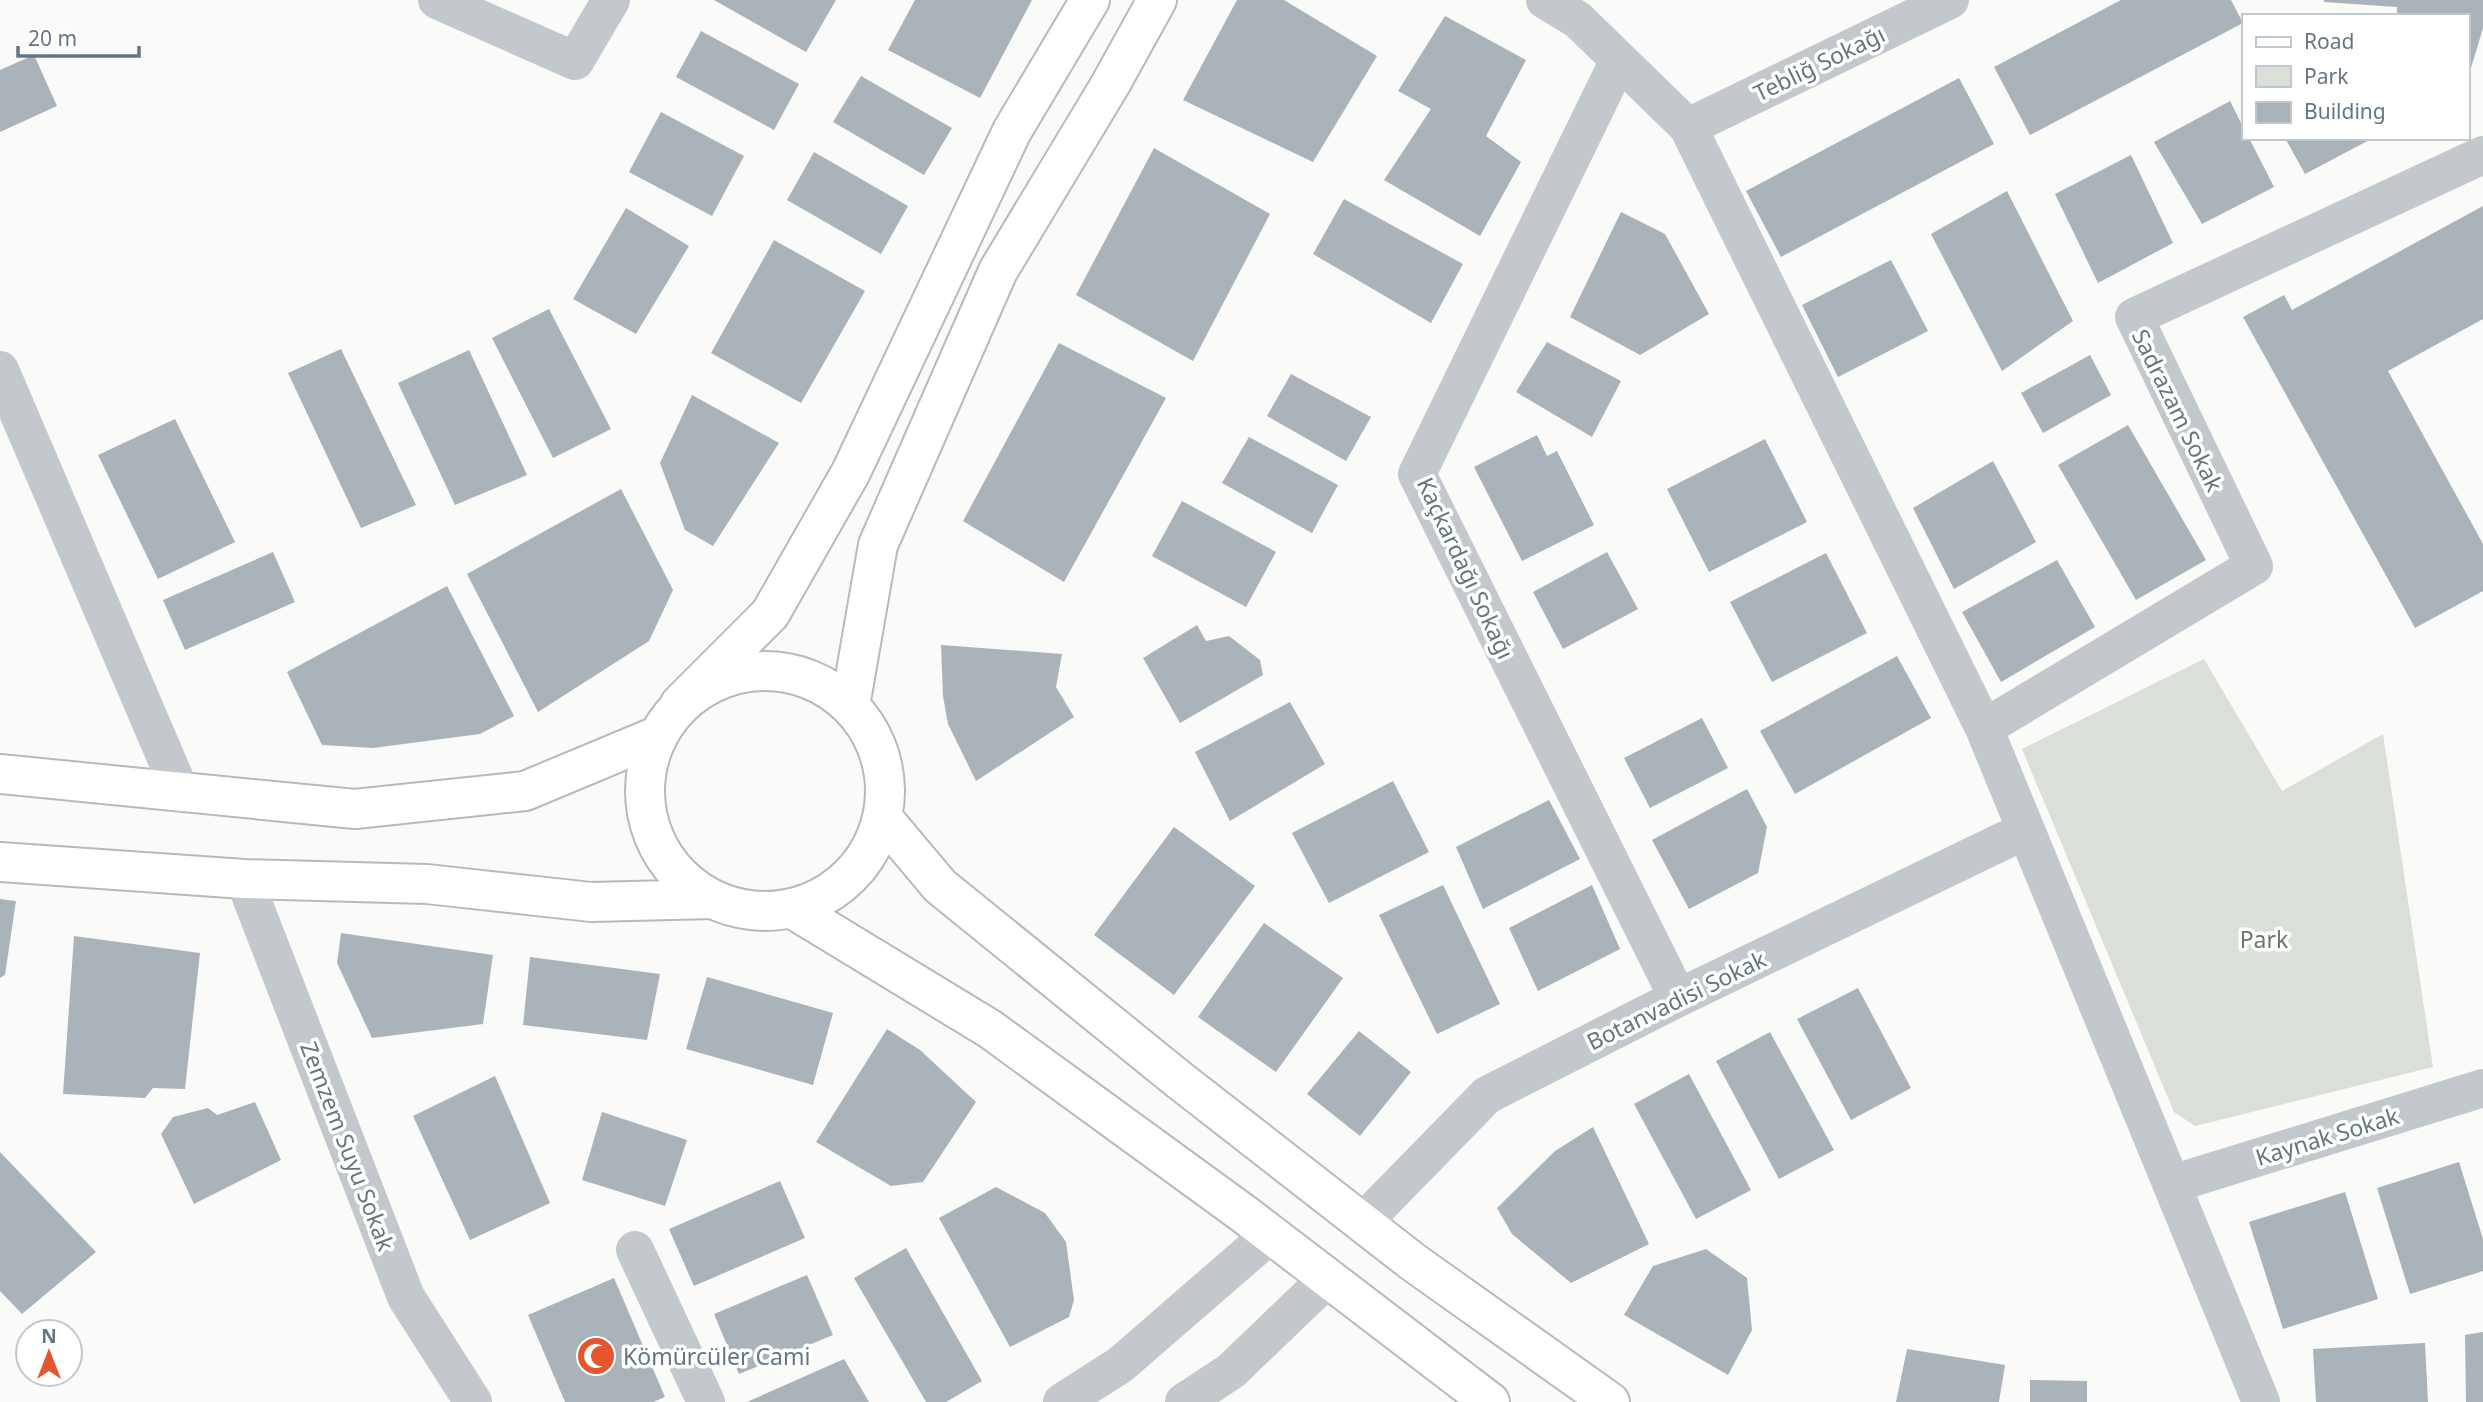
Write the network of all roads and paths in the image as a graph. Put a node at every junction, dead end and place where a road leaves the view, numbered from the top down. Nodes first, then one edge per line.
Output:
1 (437, 0) edge
2 (611, 0) edge
3 (1090, 0) edge
4 (1157, 0) edge
5 (1545, 0) edge
6 (1950, 0) edge
7 (1619, 60) junction
8 (1688, 127) junction
9 (2483, 155) edge
10 (0, 370) edge
11 (680, 704) junction
12 (850, 706) junction
13 (1984, 728) junction
14 (657, 736) junction
15 (0, 774) edge
16 (181, 793) junction
17 (883, 817) junction
18 (2026, 830) junction
19 (0, 862) edge
20 (243, 879) junction
21 (712, 899) junction
22 (791, 908) junction
23 (1678, 998) junction
24 (2483, 1088) edge
25 (2172, 1184) junction
26 (1362, 1223) junction
27 (1271, 1234) junction
28 (635, 1250) dead end
29 (1328, 1278) junction
30 (473, 1402) edge
31 (706, 1402) edge
32 (1062, 1402) edge
33 (1184, 1402) edge
34 (1490, 1402) edge
35 (1610, 1402) edge
36 (2261, 1402) edge

1 - 2 street
3 - 11 main road
4 - 12 main road
5 - 7 street
6 - 8 street, Tebliğ Sokağı
7 - 8 street
7 - 23 street, Kaçkardağı Sokağı
8 - 13 street
9 - 13 street, Sadrazam Sokak
10 - 16 street
11 - 12 main road
11 - 14 main road
12 - 17 main road
13 - 18 street
14 - 16 main road
14 - 21 main road
15 - 16 main road
17 - 22 main road
17 - 26 main road
18 - 23 street, Botanvadisi Sokak
18 - 25 street
19 - 20 main road
20 - 21 main road
20 - 30 street, Zemzem Suyu Sokak
21 - 22 main road
22 - 27 main road
23 - 26 street, Botanvadisi Sokak
24 - 25 street, Kaynak Sokak
25 - 36 street
26 - 35 main road
27 - 29 main road
27 - 32 street
28 - 31 street
29 - 33 street
29 - 34 main road

